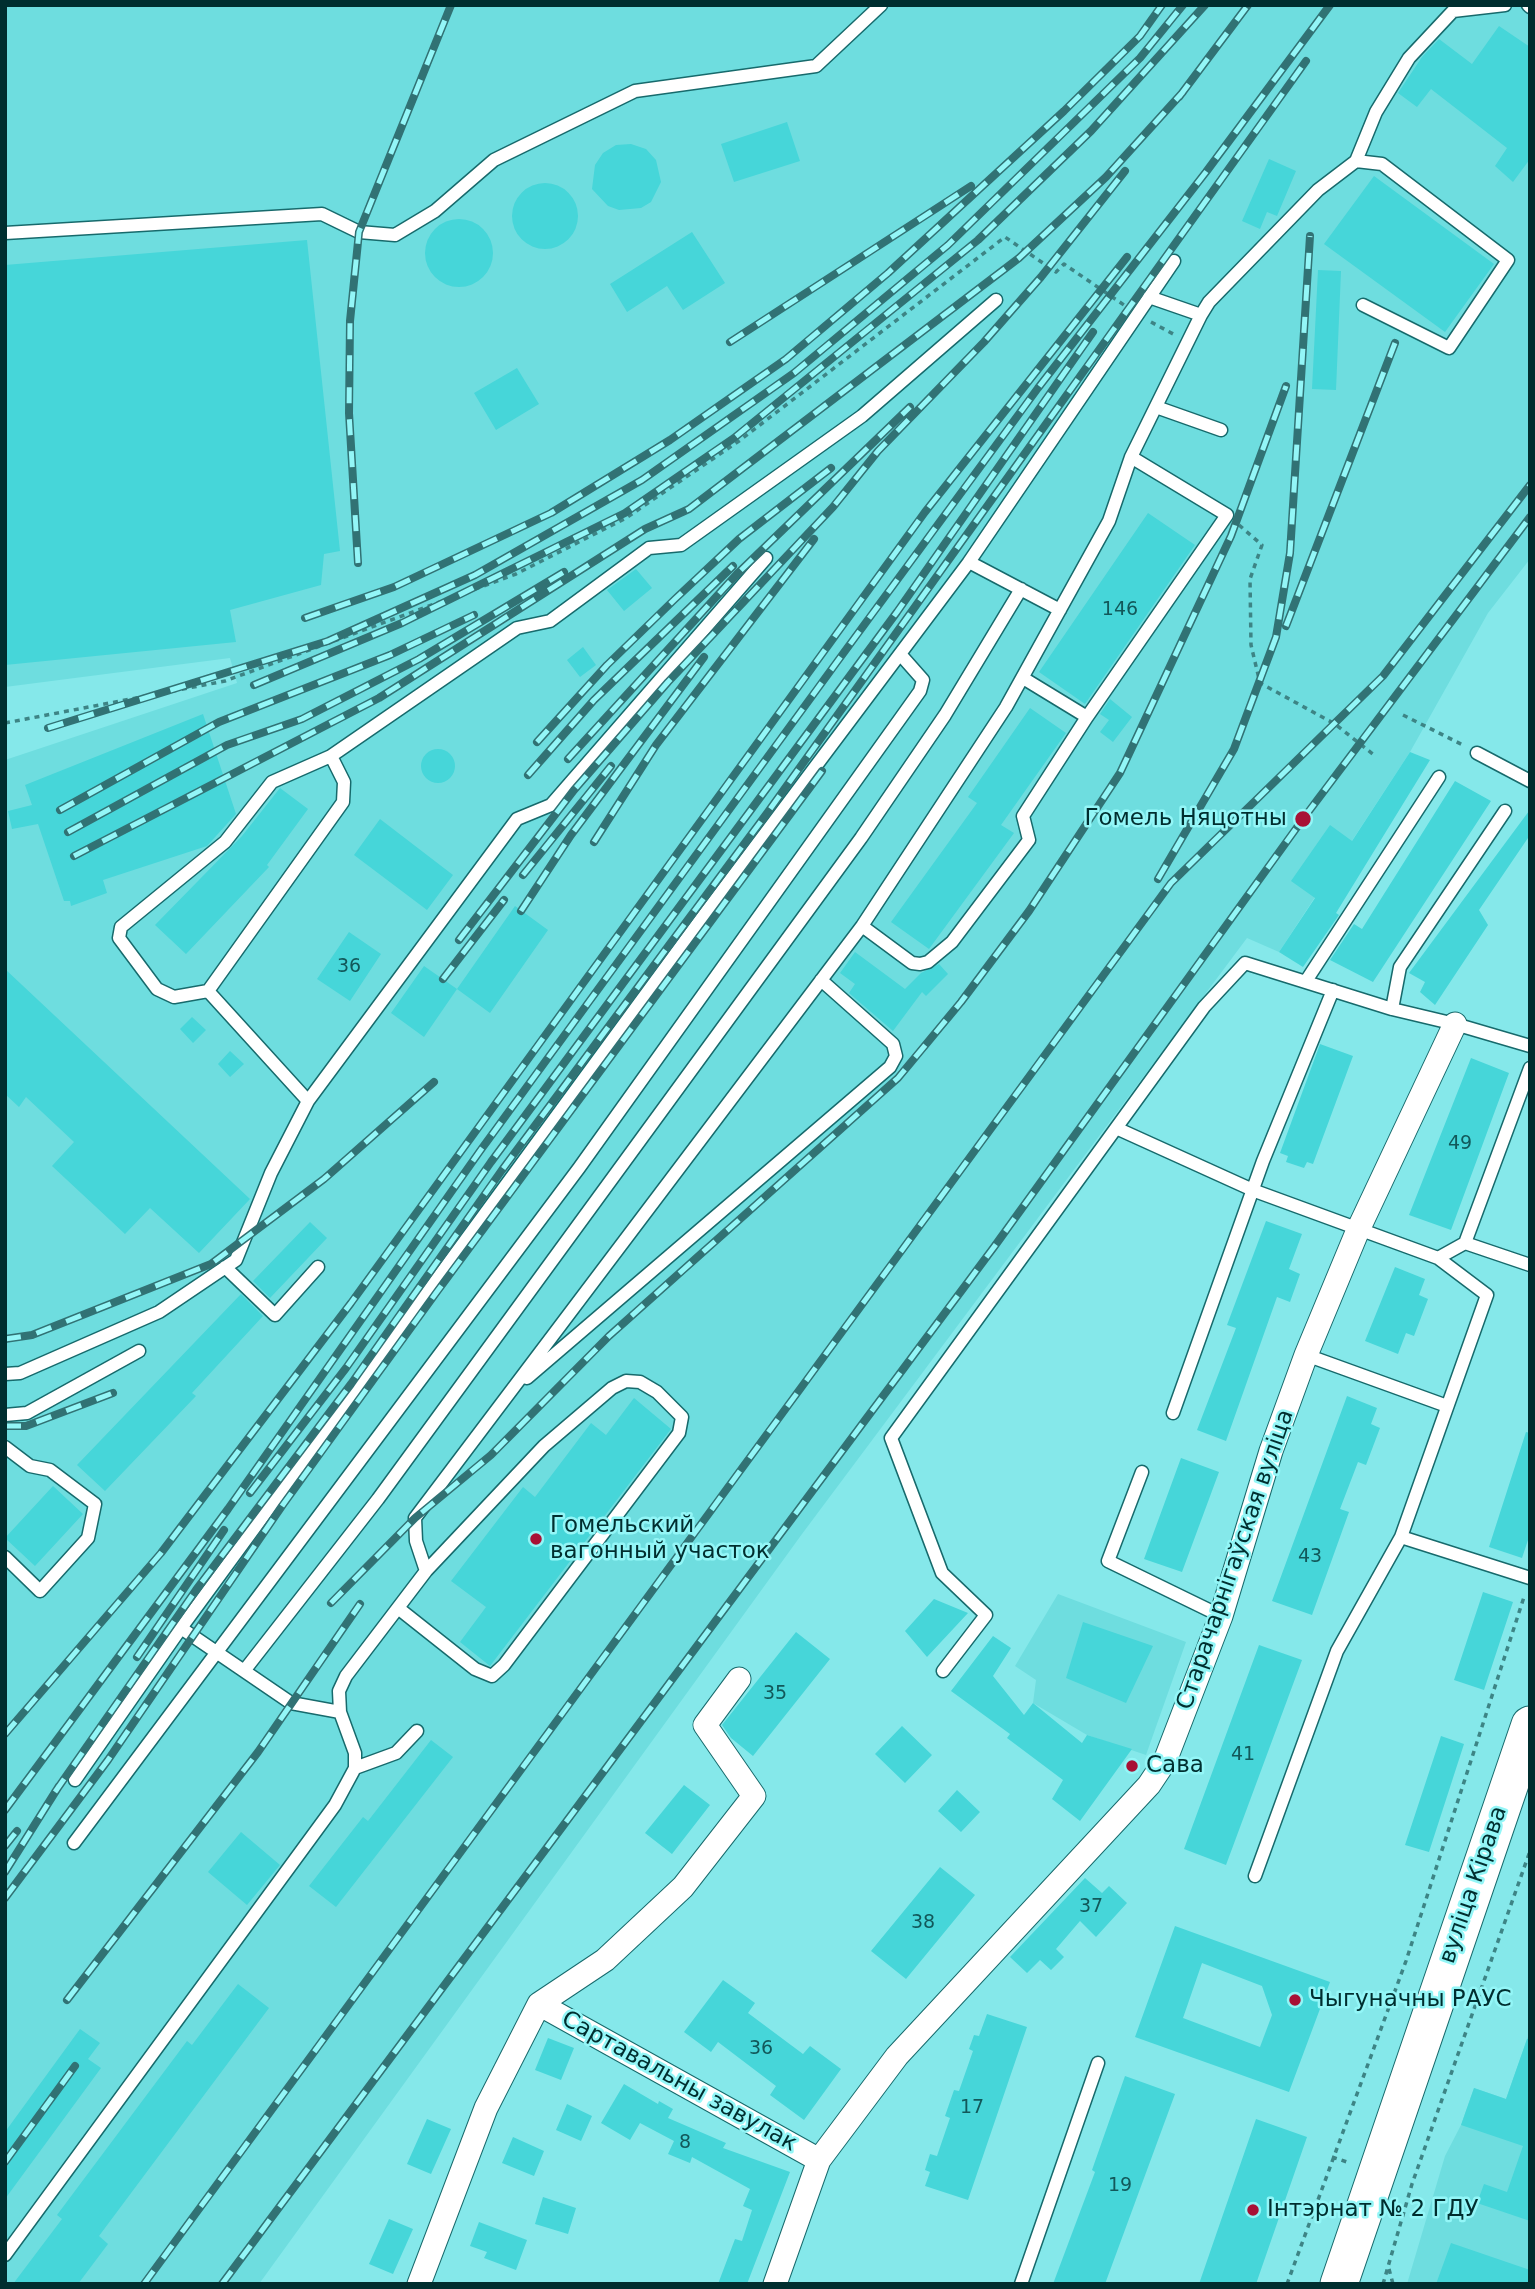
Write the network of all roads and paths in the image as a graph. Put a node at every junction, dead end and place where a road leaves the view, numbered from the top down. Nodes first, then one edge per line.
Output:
1 (881, 5) edge
2 (1504, 5) edge
3 (1455, 8) edge
4 (1356, 161) junction
5 (5, 233) edge
6 (1174, 261) dead end
7 (1149, 297) junction
8 (996, 300) dead end
9 (1363, 304) dead end
10 (1137, 314) junction
11 (1201, 314) junction
12 (1186, 341) junction
13 (1156, 407) junction
14 (1221, 430) dead end
15 (1131, 457) junction
16 (1227, 515) junction
17 (766, 558) dead end
18 (969, 562) junction
19 (1021, 589) junction
20 (1060, 610) junction
21 (900, 654) junction
22 (1023, 678) junction
23 (1403, 715) dead end
24 (1087, 717) junction
25 (5, 723) edge
26 (1477, 753) joint
27 (331, 755) junction
28 (1374, 755) dead end
29 (1439, 777) dead end
30 (1530, 781) edge
31 (1505, 811) dead end
32 (862, 926) junction
33 (821, 980) junction
34 (1306, 981) junction
35 (1333, 990) junction
36 (208, 991) junction
37 (1392, 1009) junction
38 (1455, 1024) junction
39 (1530, 1046) edge
40 (1530, 1068) edge
41 (308, 1101) junction
42 (1116, 1128) junction
43 (1255, 1191) junction
44 (1358, 1230) junction
45 (1465, 1243) junction
46 (1438, 1258) junction
47 (1530, 1265) edge
48 (318, 1266) dead end
49 (225, 1267) junction
50 (139, 1350) dead end
51 (1306, 1355) junction
52 (5, 1374) edge
53 (508, 1394) junction
54 (1447, 1406) junction
55 (1173, 1413) dead end
56 (5, 1415) edge
57 (5, 1447) edge
58 (1142, 1472) dead end
59 (1401, 1537) junction
60 (5, 1557) edge
61 (426, 1571) junction
62 (1530, 1579) edge
63 (398, 1608) junction
64 (1221, 1616) junction
65 (181, 1628) junction
66 (216, 1652) junction
67 (244, 1671) junction
68 (943, 1671) dead end
69 (739, 1679) dead end
70 (340, 1712) junction
71 (1530, 1725) edge
72 (417, 1731) dead end
73 (355, 1768) junction
74 (75, 1780) dead end
75 (75, 1843) dead end
76 (1530, 1851) edge
77 (1255, 1876) dead end
78 (539, 2004) junction
79 (1098, 2063) dead end
80 (1332, 2157) junction
81 (819, 2160) junction
82 (1357, 2166) dead end
83 (5, 2255) edge
84 (1389, 2267) junction
85 (419, 2284) edge
86 (775, 2284) edge
87 (1021, 2284) edge
88 (1287, 2284) edge
89 (1339, 2284) edge
90 (1383, 2284) edge
91 (1394, 2284) edge

1 - 5 lane
2 - 3 lane
3 - 4 lane
4 - 9 lane
4 - 11 lane
6 - 7 lane
7 - 10 lane
7 - 11 lane
8 - 27 lane
10 - 12 path
10 - 18 lane
10 - 25 path
11 - 12 lane
12 - 13 lane
13 - 14 lane
13 - 15 lane
15 - 16 lane
15 - 20 lane
16 - 24 lane
16 - 28 path
17 - 41 lane
18 - 19 lane
18 - 21 lane
19 - 20 lane
19 - 67 lane
20 - 22 lane
21 - 65 lane
21 - 66 lane
22 - 24 lane
22 - 32 lane
23 - 26 path
24 - 32 lane
26 - 30 lane
27 - 36 lane
27 - 36 lane
29 - 34 lane
31 - 37 lane
32 - 33 lane
33 - 53 lane
33 - 53 lane
34 - 35 lane
34 - 42 lane
35 - 37 lane
35 - 43 lane
36 - 41 lane
37 - 38 lane
38 - 39 lane
38 - 44 street, Старачарнігаўская вуліца
40 - 45 lane
41 - 49 lane
42 - 43 lane
42 - 68 lane
43 - 44 lane
43 - 55 lane
44 - 46 lane
44 - 51 street, Старачарнігаўская вуліца
45 - 46 lane
45 - 47 lane
46 - 54 lane
48 - 49 lane
49 - 52 lane
50 - 56 lane
51 - 54 lane
51 - 64 street, Старачарнігаўская вуліца
53 - 61 lane
54 - 59 lane
57 - 60 lane
58 - 64 lane
59 - 62 lane
59 - 77 lane
61 - 63 lane
61 - 63 lane
62 - 80 path
63 - 70 lane
64 - 81 street, Старачарнігаўская вуліца
65 - 66 lane
65 - 74 lane
66 - 67 lane
66 - 75 lane
67 - 70 lane
69 - 78 street
70 - 73 lane
71 - 89 main road, вуліца Кірава
72 - 73 lane
73 - 83 lane
76 - 84 path
78 - 81 street, Сартавальны завулак
78 - 85 street
79 - 87 lane
80 - 82 path
80 - 88 path
81 - 86 street, Старачарнігаўская вуліца
84 - 90 path
84 - 91 path

